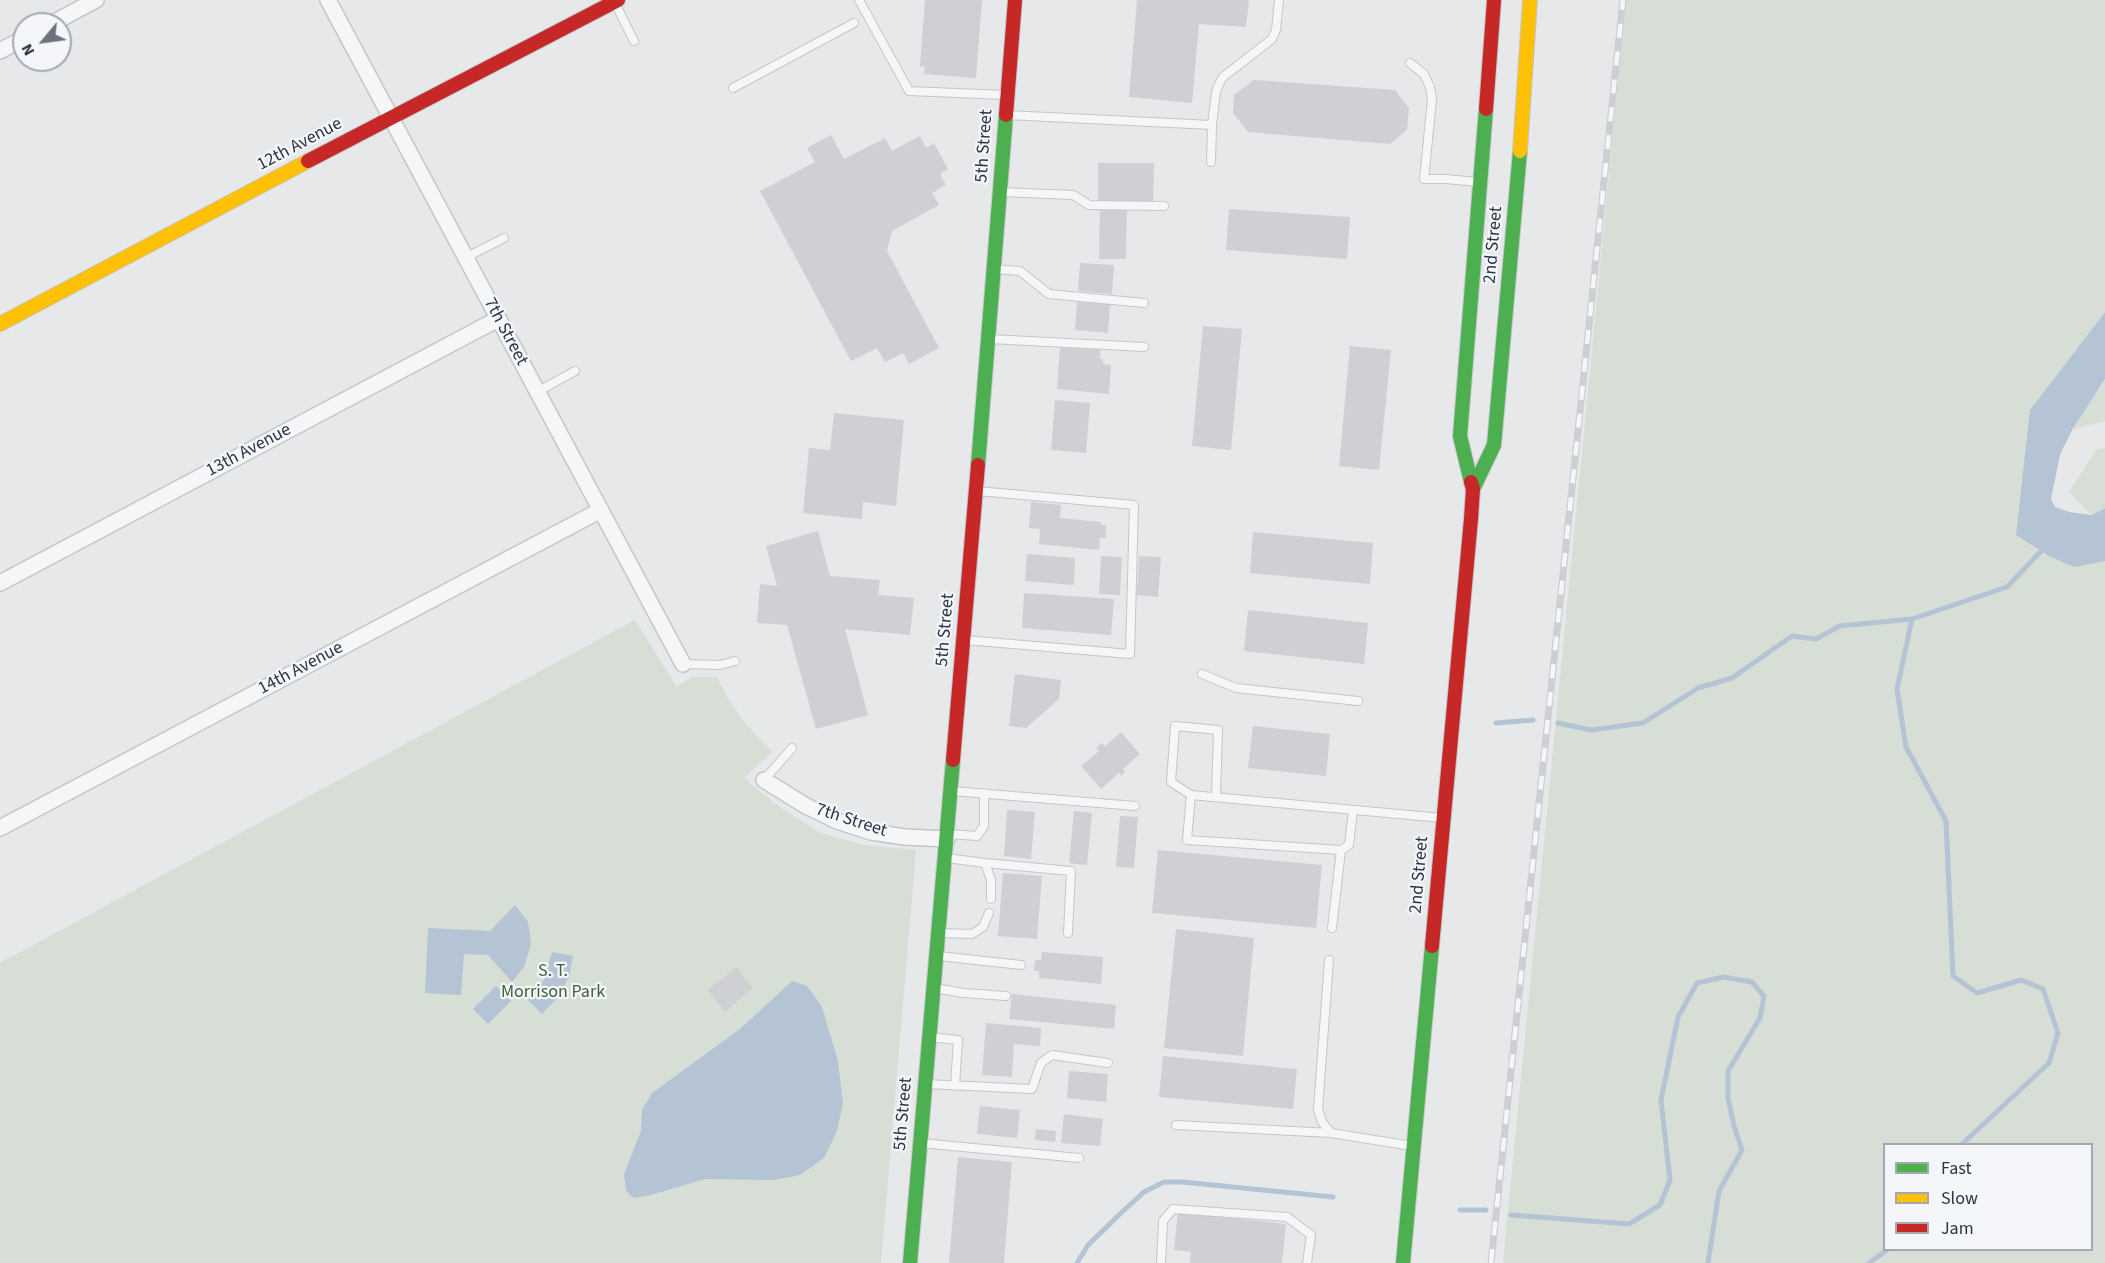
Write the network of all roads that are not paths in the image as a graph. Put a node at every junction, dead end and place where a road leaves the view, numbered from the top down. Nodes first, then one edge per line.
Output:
1 (96, 0) edge
2 (328, 0) edge
3 (859, 0) edge
4 (1015, 0) edge
5 (1279, 0) edge
6 (1494, 0) edge
7 (1530, 0) edge
8 (616, 1) edge
9 (72, 13) edge
10 (854, 22) dead end
11 (634, 41) dead end
12 (1410, 63) dead end
13 (733, 88) dead end
14 (1007, 96) junction
15 (1006, 115) junction
16 (390, 118) junction
17 (1212, 125) junction
18 (1211, 162) dead end
19 (1479, 182) junction
20 (1000, 192) junction
21 (1164, 206) dead end
22 (504, 238) dead end
23 (465, 258) junction
24 (994, 269) junction
25 (1144, 303) dead end
26 (498, 319) junction
27 (0, 324) edge
28 (989, 339) junction
29 (1144, 347) dead end
30 (576, 371) dead end
31 (537, 392) junction
32 (1473, 489) junction
33 (976, 491) junction
34 (601, 510) junction
35 (0, 583) edge
36 (963, 640) junction
37 (735, 661) dead end
38 (683, 664) joint
39 (1202, 674) dead end
40 (1358, 701) dead end
41 (792, 748) dead end
42 (764, 780) joint
43 (951, 791) junction
44 (984, 794) junction
45 (1191, 795) junction
46 (1216, 797) junction
47 (1135, 806) dead end
48 (1353, 810) junction
49 (1443, 818) junction
50 (0, 828) edge
51 (947, 837) junction
52 (1341, 850) junction
53 (945, 858) junction
54 (985, 863) junction
55 (990, 899) dead end
56 (989, 913) dead end
57 (1332, 928) dead end
58 (939, 933) junction
59 (1068, 933) dead end
60 (937, 956) junction
61 (1329, 960) dead end
62 (1021, 965) dead end
63 (934, 987) junction
64 (1006, 996) dead end
65 (929, 1037) junction
66 (1108, 1063) dead end
67 (925, 1084) junction
68 (955, 1086) junction
69 (1176, 1125) dead end
70 (1331, 1132) junction
71 (920, 1143) junction
72 (1413, 1146) junction
73 (1079, 1158) dead end
74 (909, 1263) edge
75 (1161, 1263) edge
76 (1307, 1263) edge
77 (1402, 1263) edge

1 - 9 street
2 - 16 street, 7th Street
3 - 14 lane
4 - 14 main road, 5th Street
5 - 17 lane
6 - 19 main road, 2nd Street
7 - 32 main road, 2nd Street
8 - 11 lane
8 - 16 main road, 12th Avenue
10 - 13 lane
12 - 19 lane
14 - 15 main road, 5th Street
15 - 17 lane
15 - 20 main road, 5th Street
16 - 23 street, 7th Street
16 - 27 main road, 12th Avenue
17 - 18 lane
19 - 32 main road, 2nd Street
20 - 21 lane
20 - 24 main road, 5th Street
22 - 23 lane
23 - 26 street, 7th Street
24 - 25 lane
24 - 28 main road, 5th Street
26 - 31 street, 7th Street
26 - 35 street, 13th Avenue
28 - 29 lane
28 - 33 main road, 5th Street
30 - 31 lane
31 - 34 street, 7th Street
32 - 49 main road, 2nd Street
33 - 36 main road, 5th Street
33 - 36 lane
34 - 38 street, 7th Street
34 - 50 street, 14th Avenue
36 - 43 main road, 5th Street
37 - 38 lane
39 - 40 lane
41 - 42 lane
42 - 51 street, 7th Street
43 - 44 lane
43 - 51 main road, 5th Street
44 - 47 lane
44 - 51 lane
45 - 46 lane
45 - 46 lane
45 - 52 lane
46 - 48 lane
48 - 49 lane
48 - 52 lane
49 - 72 main road, 2nd Street
51 - 53 main road, 5th Street
52 - 57 lane
53 - 54 lane
53 - 58 main road, 5th Street
54 - 55 lane
54 - 59 lane
56 - 58 lane
58 - 60 main road, 5th Street
60 - 62 lane
60 - 63 main road, 5th Street
61 - 70 lane
63 - 64 lane
63 - 65 main road, 5th Street
65 - 67 main road, 5th Street
65 - 68 lane
66 - 68 lane
67 - 68 lane
67 - 71 main road, 5th Street
69 - 70 lane
70 - 72 lane
71 - 73 lane
71 - 74 main road, 5th Street
72 - 77 main road, 2nd Street
75 - 76 lane

